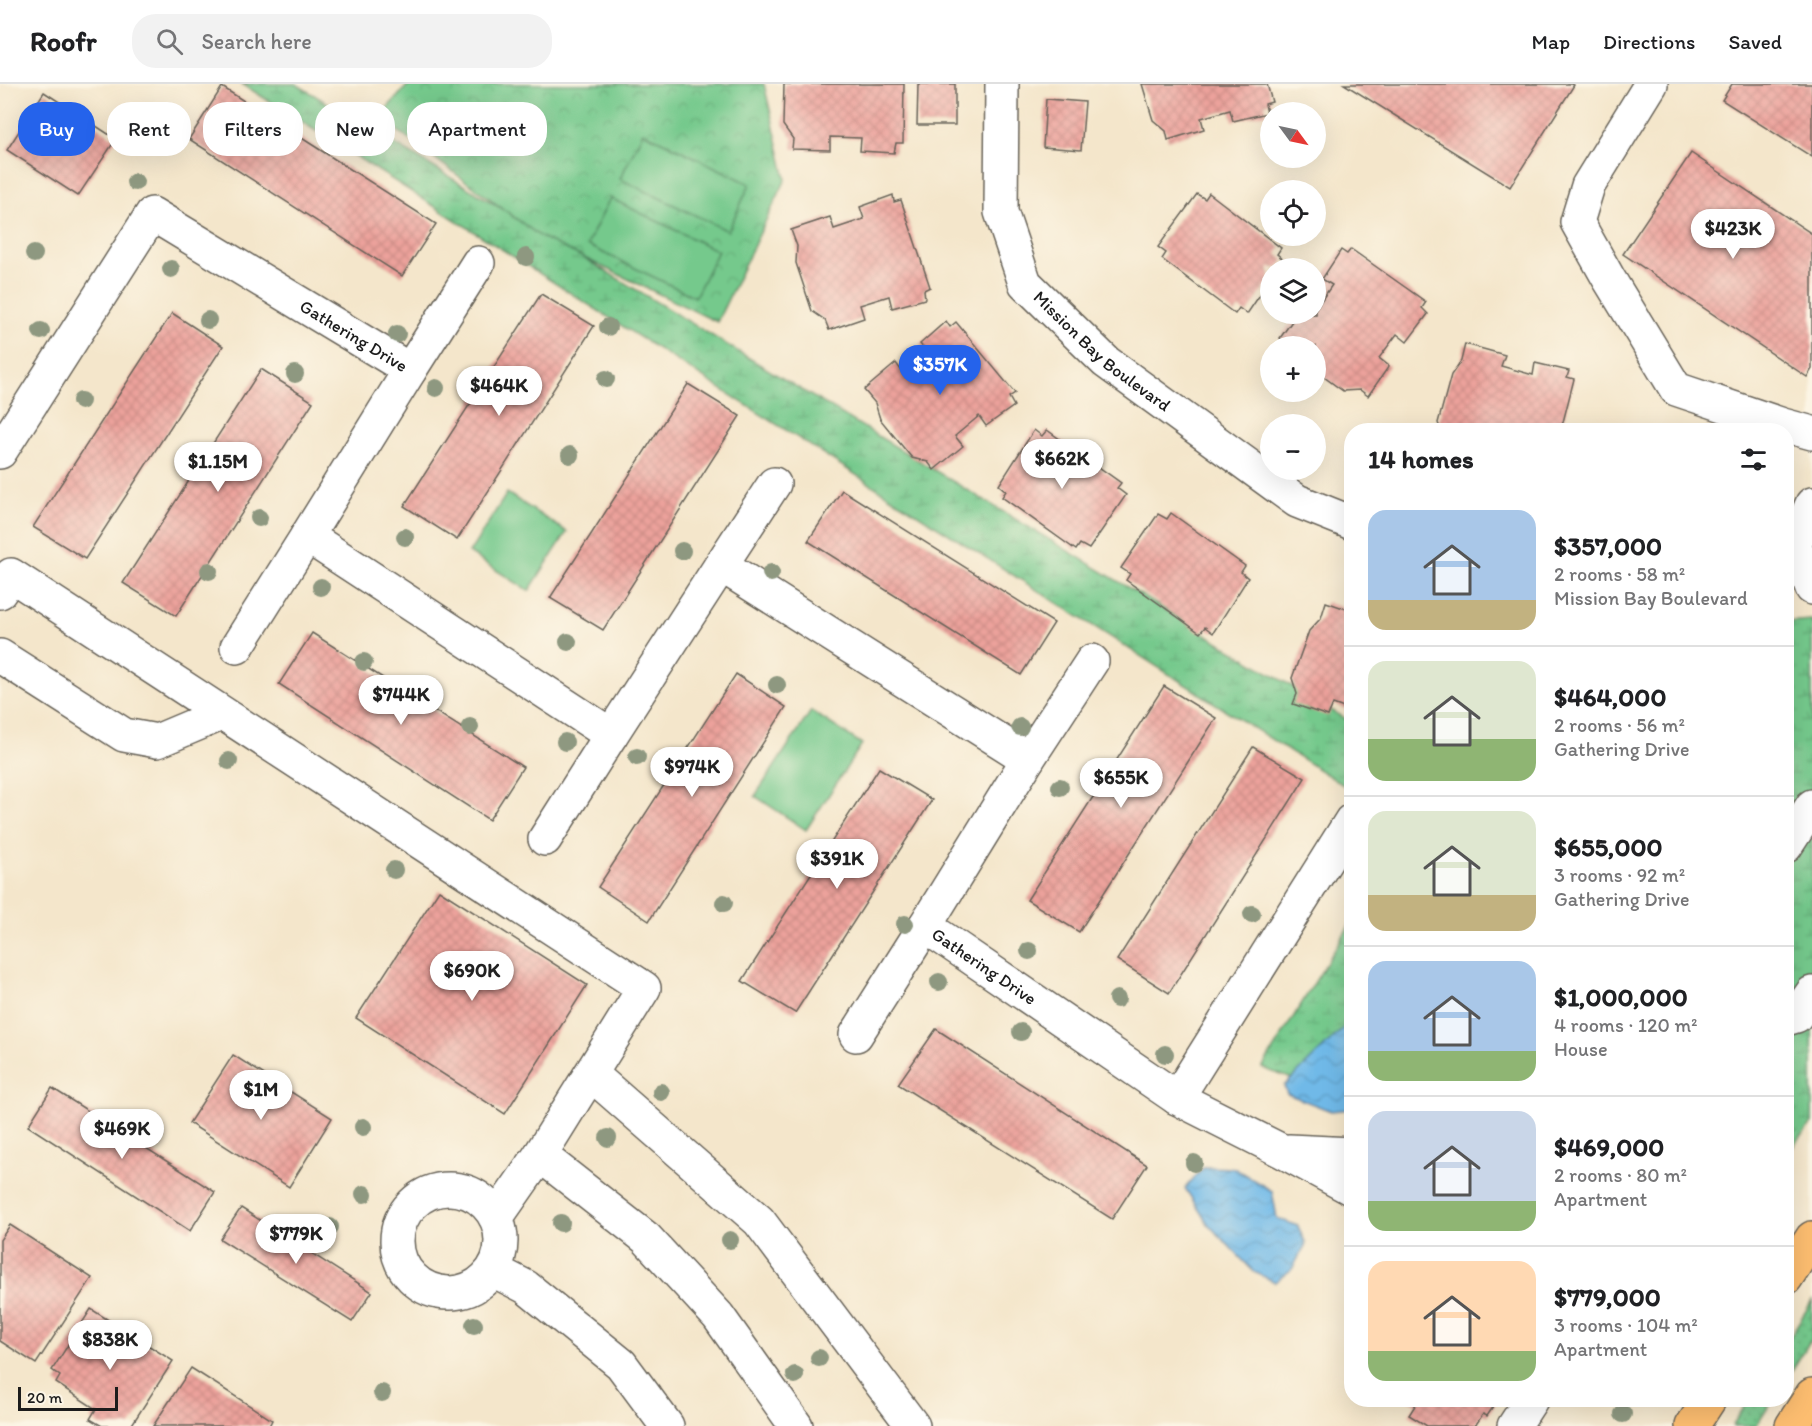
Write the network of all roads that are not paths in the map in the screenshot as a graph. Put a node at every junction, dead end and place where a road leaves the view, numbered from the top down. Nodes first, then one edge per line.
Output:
1 (1002, 84) edge
2 (1651, 84) edge
3 (478, 263) dead end
4 (410, 370) junction
5 (1777, 423) edge
6 (1794, 428) edge
7 (1812, 433) edge
8 (0, 452) edge
9 (774, 484) dead end
10 (1812, 504) edge
11 (1344, 520) edge
12 (307, 536) junction
13 (1795, 557) edge
14 (721, 565) junction
15 (1812, 588) edge
16 (0, 592) edge
17 (237, 647) dead end
18 (0, 656) edge
19 (1092, 661) dead end
20 (221, 714) junction
21 (611, 735) junction
22 (1028, 759) junction
23 (1812, 807) edge
24 (1344, 832) edge
25 (1794, 834) edge
26 (545, 839) dead end
27 (925, 926) junction
28 (1812, 993) edge
29 (1794, 1017) edge
30 (856, 1035) dead end
31 (591, 1074) junction
32 (1177, 1098) junction
33 (1282, 1151) junction
34 (1344, 1154) edge
35 (540, 1155) junction
36 (1344, 1185) edge
37 (496, 1218) junction
38 (1812, 1238) edge
39 (1794, 1266) edge
40 (493, 1270) junction
41 (1812, 1395) edge
42 (1526, 1407) edge
43 (1704, 1407) edge
44 (667, 1426) edge
45 (796, 1426) edge
46 (913, 1426) edge
47 (1514, 1426) edge
48 (1692, 1426) edge
49 (1792, 1426) edge

1 - 11 street, Mission Bay Boulevard
2 - 5 street
3 - 4 street
4 - 8 street, Gathering Drive
4 - 12 street, Gathering Drive
6 - 7 street
9 - 14 street
10 - 13 street
12 - 17 street, Gathering Drive
12 - 21 street
13 - 15 street
14 - 21 street
14 - 22 street
16 - 20 street
18 - 20 street
19 - 22 street, Gathering Drive
20 - 31 street
21 - 26 street
22 - 27 street, Gathering Drive
23 - 25 street
24 - 32 street
27 - 30 street
27 - 32 street, Gathering Drive
28 - 29 street
31 - 35 street
31 - 46 street
32 - 33 street, Gathering Drive
33 - 34 street
33 - 36 street, Gathering Drive
35 - 37 street
35 - 45 street
37 - 40 street
37 - 40 street
38 - 39 main road
40 - 44 street
41 - 49 main road
42 - 47 street
43 - 48 main road

